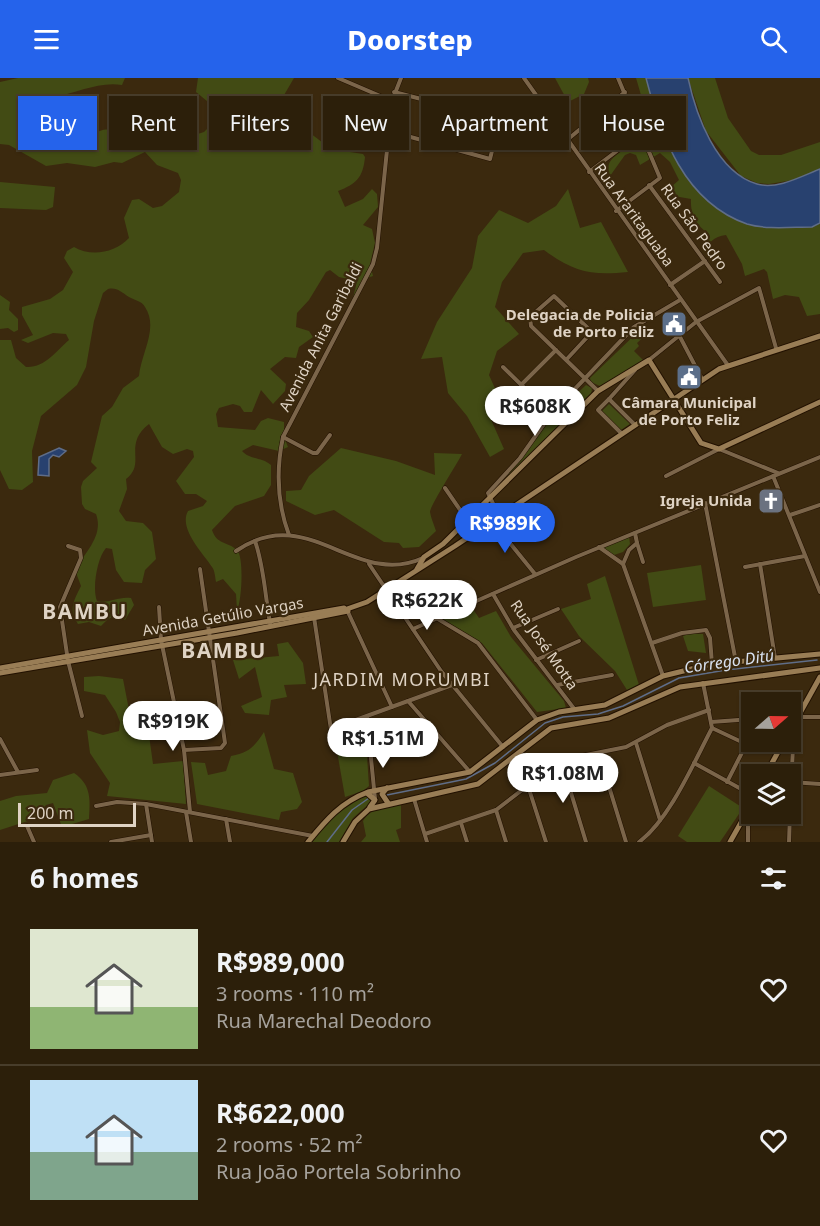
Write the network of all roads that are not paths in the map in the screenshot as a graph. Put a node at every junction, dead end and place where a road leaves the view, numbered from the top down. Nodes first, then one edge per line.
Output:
1 (338, 78) edge
2 (401, 78) edge
3 (524, 78) edge
4 (618, 78) edge
5 (394, 92) junction
6 (625, 92) junction
7 (380, 96) edge
8 (393, 96) edge
9 (536, 96) edge
10 (627, 96) edge
11 (421, 99) edge
12 (569, 138) edge
13 (569, 143) edge
14 (387, 150) edge
15 (458, 150) edge
16 (492, 150) edge
17 (618, 150) edge
18 (649, 150) edge
19 (589, 172) junction
20 (650, 185) junction
21 (616, 211) junction
22 (705, 261) junction
23 (720, 282) dead end
24 (670, 285) junction
25 (680, 300) junction
26 (696, 322) junction
27 (679, 335) junction
28 (820, 336) edge
29 (776, 348) junction
30 (556, 350) junction
31 (566, 360) junction
32 (649, 360) junction
33 (727, 364) junction
34 (640, 366) junction
35 (503, 367) dead end
36 (586, 379) junction
37 (702, 379) junction
38 (522, 385) junction
39 (598, 391) junction
40 (674, 398) junction
41 (609, 399) junction
42 (820, 402) edge
43 (552, 414) junction
44 (635, 425) junction
45 (622, 434) junction
46 (330, 435) dead end
47 (283, 437) junction
48 (700, 443) junction
49 (719, 449) junction
50 (707, 455) junction
51 (820, 457) edge
52 (779, 473) junction
53 (773, 476) junction
54 (666, 477) dead end
55 (445, 488) dead end
56 (489, 499) junction
57 (705, 503) junction
58 (820, 505) edge
59 (790, 515) junction
60 (499, 516) junction
61 (468, 520) junction
62 (492, 521) junction
63 (635, 533) junction
64 (289, 535) junction
65 (449, 538) junction
66 (255, 541) junction
67 (637, 543) junction
68 (68, 546) dead end
69 (455, 546) junction
70 (599, 547) junction
71 (629, 550) junction
72 (236, 551) dead end
73 (805, 556) junction
74 (424, 557) junction
75 (613, 557) junction
76 (643, 562) dead end
77 (369, 564) junction
78 (623, 564) junction
79 (760, 564) junction
80 (745, 567) dead end
81 (200, 569) dead end
82 (416, 570) junction
83 (535, 574) junction
84 (386, 590) junction
85 (820, 592) edge
86 (493, 594) junction
87 (159, 607) dead end
88 (346, 609) junction
89 (558, 609) dead end
90 (314, 616) junction
91 (437, 619) junction
92 (270, 624) junction
93 (513, 628) junction
94 (413, 629) junction
95 (210, 635) junction
96 (579, 641) dead end
97 (162, 643) junction
98 (652, 643) junction
99 (820, 654) edge
100 (775, 658) junction
101 (67, 659) junction
102 (536, 660) junction
103 (736, 662) junction
104 (712, 664) junction
105 (0, 668) edge
106 (820, 668) edge
107 (0, 673) edge
108 (612, 675) dead end
109 (663, 676) junction
110 (820, 677) edge
111 (703, 683) junction
112 (452, 685) junction
113 (556, 685) junction
114 (408, 702) junction
115 (392, 707) junction
116 (575, 710) junction
117 (709, 710) junction
118 (801, 712) edge
119 (82, 716) dead end
120 (367, 717) junction
121 (801, 717) edge
122 (820, 717) edge
123 (741, 719) edge
124 (537, 720) junction
125 (711, 722) junction
126 (712, 728) junction
127 (331, 729) junction
128 (437, 734) junction
129 (0, 739) edge
130 (741, 742) edge
131 (333, 743) dead end
132 (636, 743) junction
133 (503, 747) junction
134 (370, 749) junction
135 (184, 750) junction
136 (742, 752) edge
137 (599, 754) junction
138 (561, 760) junction
139 (694, 763) junction
140 (37, 770) dead end
141 (18, 772) junction
142 (471, 772) junction
143 (0, 775) edge
144 (726, 782) junction
145 (801, 783) edge
146 (820, 784) edge
147 (528, 786) junction
148 (389, 788) junction
149 (374, 790) junction
150 (741, 790) edge
151 (366, 792) junction
152 (414, 798) junction
153 (375, 800) junction
154 (388, 803) junction
155 (146, 804) junction
156 (96, 806) dead end
157 (496, 810) junction
158 (188, 812) junction
159 (226, 819) junction
160 (356, 820) junction
161 (660, 820) junction
162 (461, 823) junction
163 (741, 824) edge
164 (748, 824) edge
165 (790, 824) edge
166 (27, 826) dead end
167 (425, 834) junction
168 (150, 835) junction
169 (313, 836) junction
170 (34, 842) edge
171 (111, 842) edge
172 (152, 842) edge
173 (190, 842) edge
174 (230, 842) edge
175 (308, 842) edge
176 (343, 842) edge
177 (427, 842) edge
178 (467, 842) edge
179 (506, 842) edge
180 (546, 842) edge
181 (586, 842) edge
182 (626, 842) edge
183 (639, 842) edge
184 (730, 842) edge
185 (748, 842) edge
186 (789, 842) edge

1 - 7 street
2 - 5 street, Avenida Anita Garibaldi
3 - 9 street, Rua Araritaguaba
4 - 6 street
5 - 8 street, Avenida Anita Garibaldi
5 - 11 street
6 - 10 street
6 - 12 street
13 - 19 street, Rua Araritaguaba
14 - 47 street, Avenida Anita Garibaldi
15 - 16 street
17 - 19 street
18 - 20 street
19 - 21 street, Rua Araritaguaba
20 - 21 street
20 - 22 street, Rua São Pedro
21 - 24 street, Rua Araritaguaba
22 - 23 street, Rua São Pedro
22 - 24 street
24 - 25 street, Rua Araritaguaba
25 - 26 street, Rua Araritaguaba
25 - 36 street
26 - 27 street
26 - 29 street
26 - 33 street, Rua Araritaguaba
27 - 32 street
27 - 37 street
28 - 29 street, Avenida Getúlio Vargas
29 - 33 street, Avenida Getúlio Vargas
30 - 31 street
30 - 31 street
30 - 38 street
31 - 36 street
32 - 34 street
32 - 40 street
33 - 37 street, Avenida Getúlio Vargas
34 - 39 street
34 - 41 street
35 - 38 street
36 - 39 street
36 - 43 street
37 - 40 street, Avenida Getúlio Vargas
38 - 43 street
39 - 56 street
40 - 44 street, Avenida Getúlio Vargas
40 - 48 street
41 - 44 street
41 - 45 street
42 - 49 street
43 - 56 street
44 - 45 street, Avenida Getúlio Vargas
45 - 60 street, Avenida Getúlio Vargas
46 - 47 street
47 - 64 street, Avenida Anita Garibaldi
48 - 49 street
48 - 50 street
49 - 50 street
49 - 52 street
50 - 54 street
51 - 52 street
52 - 53 street
53 - 57 street
53 - 59 street
55 - 61 street
56 - 60 street
56 - 61 street
57 - 63 street
57 - 103 street
58 - 59 street
59 - 73 street
60 - 62 street, Avenida Getúlio Vargas
61 - 65 street
62 - 69 street, Avenida Getúlio Vargas
62 - 83 street
63 - 67 street
63 - 70 street
64 - 66 street
64 - 77 street
65 - 69 street
65 - 74 street
66 - 72 street
66 - 92 street
67 - 71 street
67 - 76 street
68 - 101 street
69 - 82 street, Avenida Getúlio Vargas
70 - 75 street
70 - 83 street
71 - 75 street
71 - 78 street
73 - 79 street
73 - 85 street
74 - 77 street
74 - 82 street
75 - 78 street
77 - 84 street
78 - 98 street
79 - 80 street
79 - 100 street
81 - 95 street
82 - 84 street, Avenida Getúlio Vargas
83 - 86 street
84 - 88 street, Avenida Getúlio Vargas
84 - 94 street
86 - 91 street
86 - 93 street, Rua José Motta
87 - 97 street
88 - 90 street, Avenida Getúlio Vargas
88 - 115 street
89 - 93 street
90 - 92 street, Avenida Getúlio Vargas
90 - 127 street
91 - 94 street
91 - 124 street
92 - 95 street, Avenida Getúlio Vargas
93 - 102 street, Rua José Motta
94 - 112 street
95 - 97 street, Avenida Getúlio Vargas
95 - 135 street
96 - 102 street
97 - 101 street, Avenida Getúlio Vargas
97 - 135 street
98 - 104 street
98 - 109 street
99 - 100 street
100 - 103 street
101 - 105 street, Avenida Getúlio Vargas
101 - 107 street, Avenida Getúlio Vargas
101 - 119 street
102 - 113 street, Rua José Motta
103 - 104 street
104 - 109 street
106 - 111 street
108 - 113 street
109 - 116 street
110 - 118 street
111 - 117 street
111 - 152 street
112 - 114 street
112 - 133 street
113 - 116 street, Rua José Motta
114 - 115 street
114 - 128 street
115 - 120 street
116 - 124 street
117 - 125 street
117 - 132 street
120 - 127 street
120 - 134 street
121 - 122 street
123 - 125 street
124 - 133 street
125 - 126 street
126 - 130 street
126 - 139 street
127 - 131 street
128 - 134 street
128 - 142 street
129 - 141 street
132 - 137 street
132 - 161 street
133 - 142 street
134 - 149 street
135 - 158 street
136 - 144 street
137 - 138 street
137 - 182 street
138 - 147 street
138 - 181 street
139 - 144 street
139 - 161 street
140 - 141 street
141 - 143 street
142 - 148 street
144 - 150 street
145 - 146 street
147 - 157 street
147 - 180 street
148 - 149 street
148 - 154 street
149 - 151 street
149 - 153 street
151 - 153 street
151 - 169 street
152 - 154 street
152 - 167 street
153 - 160 street
154 - 160 street
155 - 156 street
155 - 158 street
155 - 168 street
157 - 162 street
157 - 179 street
158 - 159 street
158 - 173 street
159 - 169 street
159 - 174 street
160 - 176 street
161 - 183 street
162 - 167 street
162 - 178 street
163 - 184 street
164 - 185 street
165 - 186 street
166 - 170 street
167 - 177 street
168 - 171 street
168 - 172 street
169 - 175 street

